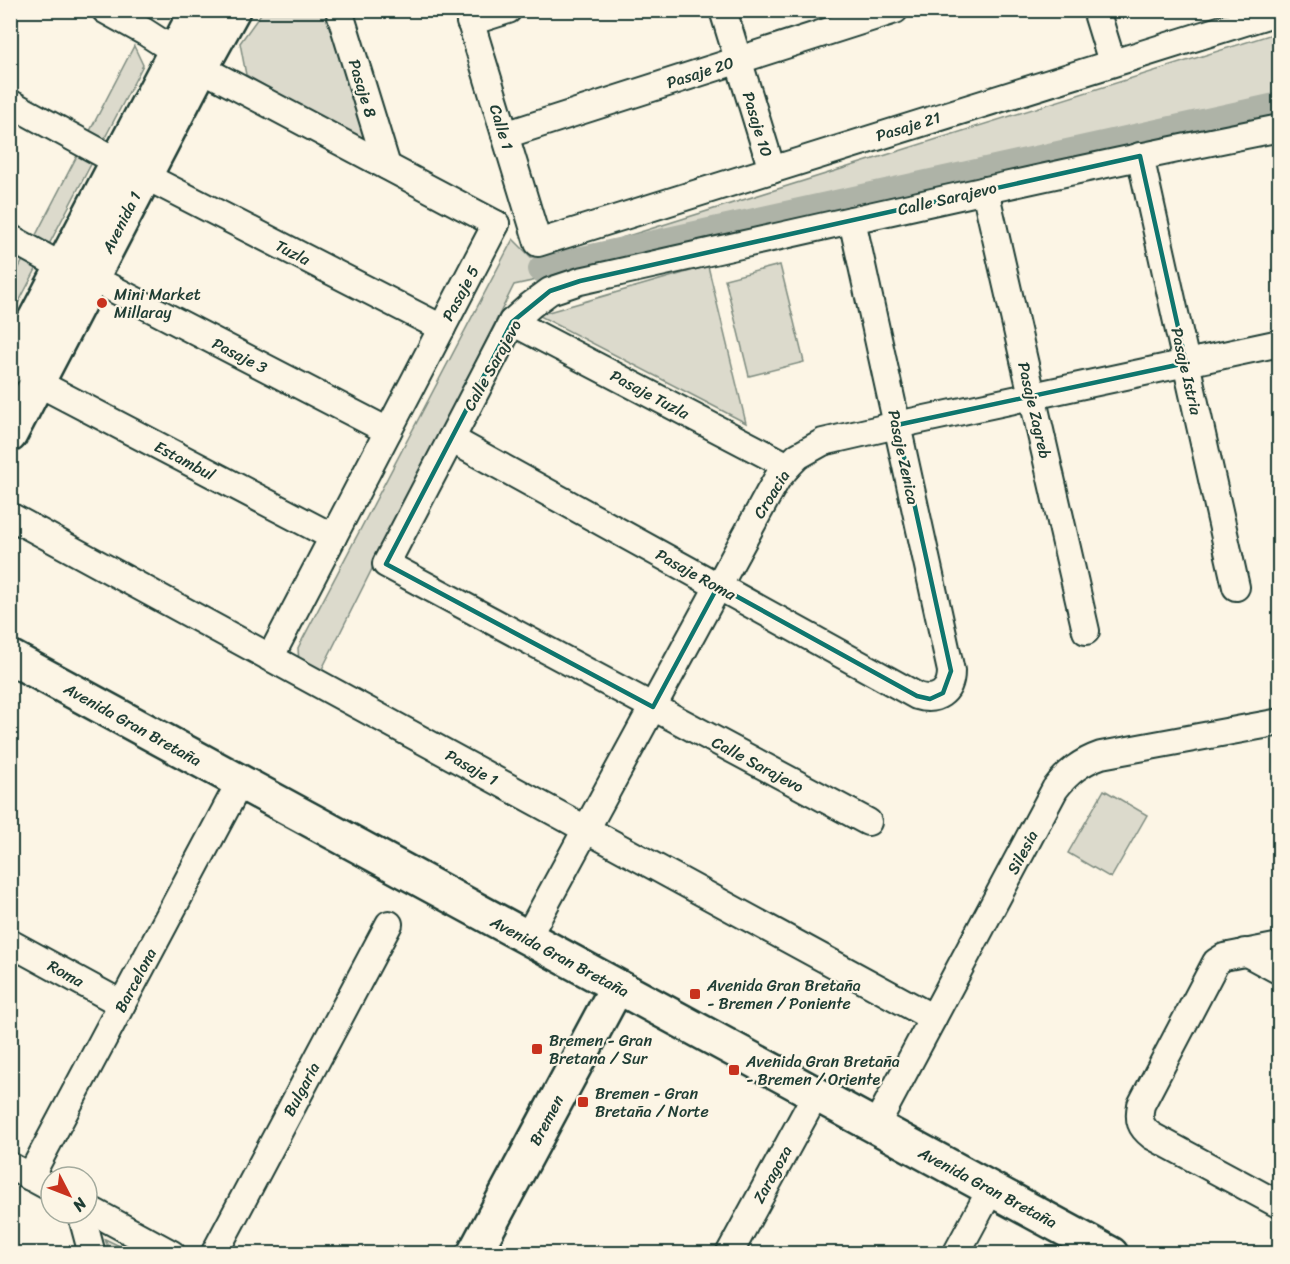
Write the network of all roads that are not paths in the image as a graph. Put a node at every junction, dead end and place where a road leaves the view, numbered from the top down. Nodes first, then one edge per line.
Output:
1 (105, 10) edge
2 (197, 10) edge
3 (233, 10) edge
4 (339, 10) edge
5 (508, 10) edge
6 (723, 10) edge
7 (895, 10) edge
8 (1096, 10) edge
9 (1280, 11) edge
10 (469, 16) edge
11 (188, 60) junction
12 (738, 60) junction
13 (1112, 62) junction
14 (10, 103) edge
15 (1280, 128) edge
16 (505, 135) junction
17 (1140, 156) junction
18 (387, 166) junction
19 (131, 169) junction
20 (772, 170) junction
21 (985, 190) junction
22 (527, 210) junction
23 (852, 220) junction
24 (496, 224) junction
25 (10, 238) edge
26 (538, 243) joint
27 (78, 272) junction
28 (512, 322) junction
29 (442, 328) junction
30 (1280, 343) edge
31 (1186, 363) junction
32 (24, 375) edge
33 (1032, 396) junction
34 (897, 425) junction
35 (388, 431) junction
36 (10, 435) edge
37 (452, 438) junction
38 (788, 466) junction
39 (10, 516) edge
40 (333, 537) junction
41 (718, 586) junction
42 (1236, 587) dead end
43 (1086, 631) dead end
44 (10, 657) edge
45 (270, 657) junction
46 (943, 693) joint
47 (653, 707) junction
48 (1280, 722) edge
49 (240, 782) junction
50 (868, 822) dead end
51 (587, 830) junction
52 (389, 924) dead end
53 (527, 938) junction
54 (10, 943) edge
55 (1280, 946) edge
56 (1245, 952) junction
57 (1280, 971) edge
58 (618, 987) junction
59 (122, 1004) junction
60 (933, 1018) junction
61 (816, 1094) junction
62 (875, 1127) junction
63 (30, 1177) edge
64 (991, 1189) junction
65 (1280, 1205) edge
66 (99, 1214) edge
67 (84, 1225) edge
68 (92, 1254) edge
69 (172, 1254) edge
70 (214, 1254) edge
71 (474, 1254) edge
72 (729, 1254) edge
73 (956, 1254) edge
74 (1110, 1254) edge

1 - 11 street
2 - 11 main road, Avenida 1
3 - 11 main road, Avenida 1
4 - 18 street, Pasaje 8
5 - 10 street
6 - 12 street, Pasaje 10
7 - 12 street, Pasaje 20
8 - 13 street
9 - 13 street, Pasaje 21
10 - 16 street, Calle 1
11 - 18 street
11 - 19 main road, Avenida 1
12 - 16 street, Pasaje 20
12 - 20 street, Pasaje 10
13 - 20 street, Pasaje 21
14 - 19 street, Tuzla
15 - 17 street, Calle Sarajevo
16 - 22 street, Calle 1
17 - 21 street, Calle Sarajevo
17 - 31 street, Pasaje Istria
18 - 24 street
19 - 27 main road, Avenida 1
19 - 29 street, Tuzla
20 - 26 street, Pasaje 21
21 - 23 street, Calle Sarajevo
21 - 33 street, Pasaje Zagreb
22 - 24 street
22 - 26 street, Calle 1
23 - 28 street, Calle Sarajevo
23 - 34 street, Pasaje Zenica
24 - 29 street, Pasaje 5
25 - 27 street, Pasaje 3
27 - 32 main road, Avenida 1
27 - 35 street, Pasaje 3
28 - 37 street, Calle Sarajevo
28 - 38 street, Pasaje Tuzla
29 - 35 street, Pasaje 5
30 - 31 street, Croacia
31 - 33 street, Croacia
31 - 42 street, Pasaje Istria
32 - 36 main road, Avenida 1
32 - 40 street, Estambul
33 - 34 street, Croacia
33 - 43 street, Pasaje Zagreb
34 - 38 street, Croacia
34 - 46 street, Pasaje Zenica
35 - 40 street, Pasaje 5
37 - 41 street, Pasaje Roma
37 - 47 street, Calle Sarajevo
38 - 41 street, Croacia
39 - 45 street, Pasaje 1
40 - 45 street, Pasaje 5
41 - 46 street, Pasaje Roma
41 - 47 street, Croacia
44 - 49 main road, Avenida Gran Bretaña
45 - 51 street, Pasaje 1
47 - 50 street, Calle Sarajevo
47 - 51 street, Croacia
48 - 60 street, Silesia
49 - 53 main road, Avenida Gran Bretaña
49 - 59 street, Barcelona
51 - 53 street, Croacia
51 - 60 street, Pasaje 1
52 - 70 street, Bulgaria
53 - 58 main road, Avenida Gran Bretaña
54 - 59 street, Roma
55 - 56 street
56 - 57 street
56 - 65 street
58 - 61 main road, Avenida Gran Bretaña
58 - 71 main road, Bremen
59 - 63 street, Barcelona
60 - 62 street, Silesia
61 - 62 main road, Avenida Gran Bretaña
61 - 72 street, Zaragoza
62 - 64 main road, Avenida Gran Bretaña
64 - 73 street
64 - 74 main road, Avenida Gran Bretaña
66 - 69 street
67 - 68 street

